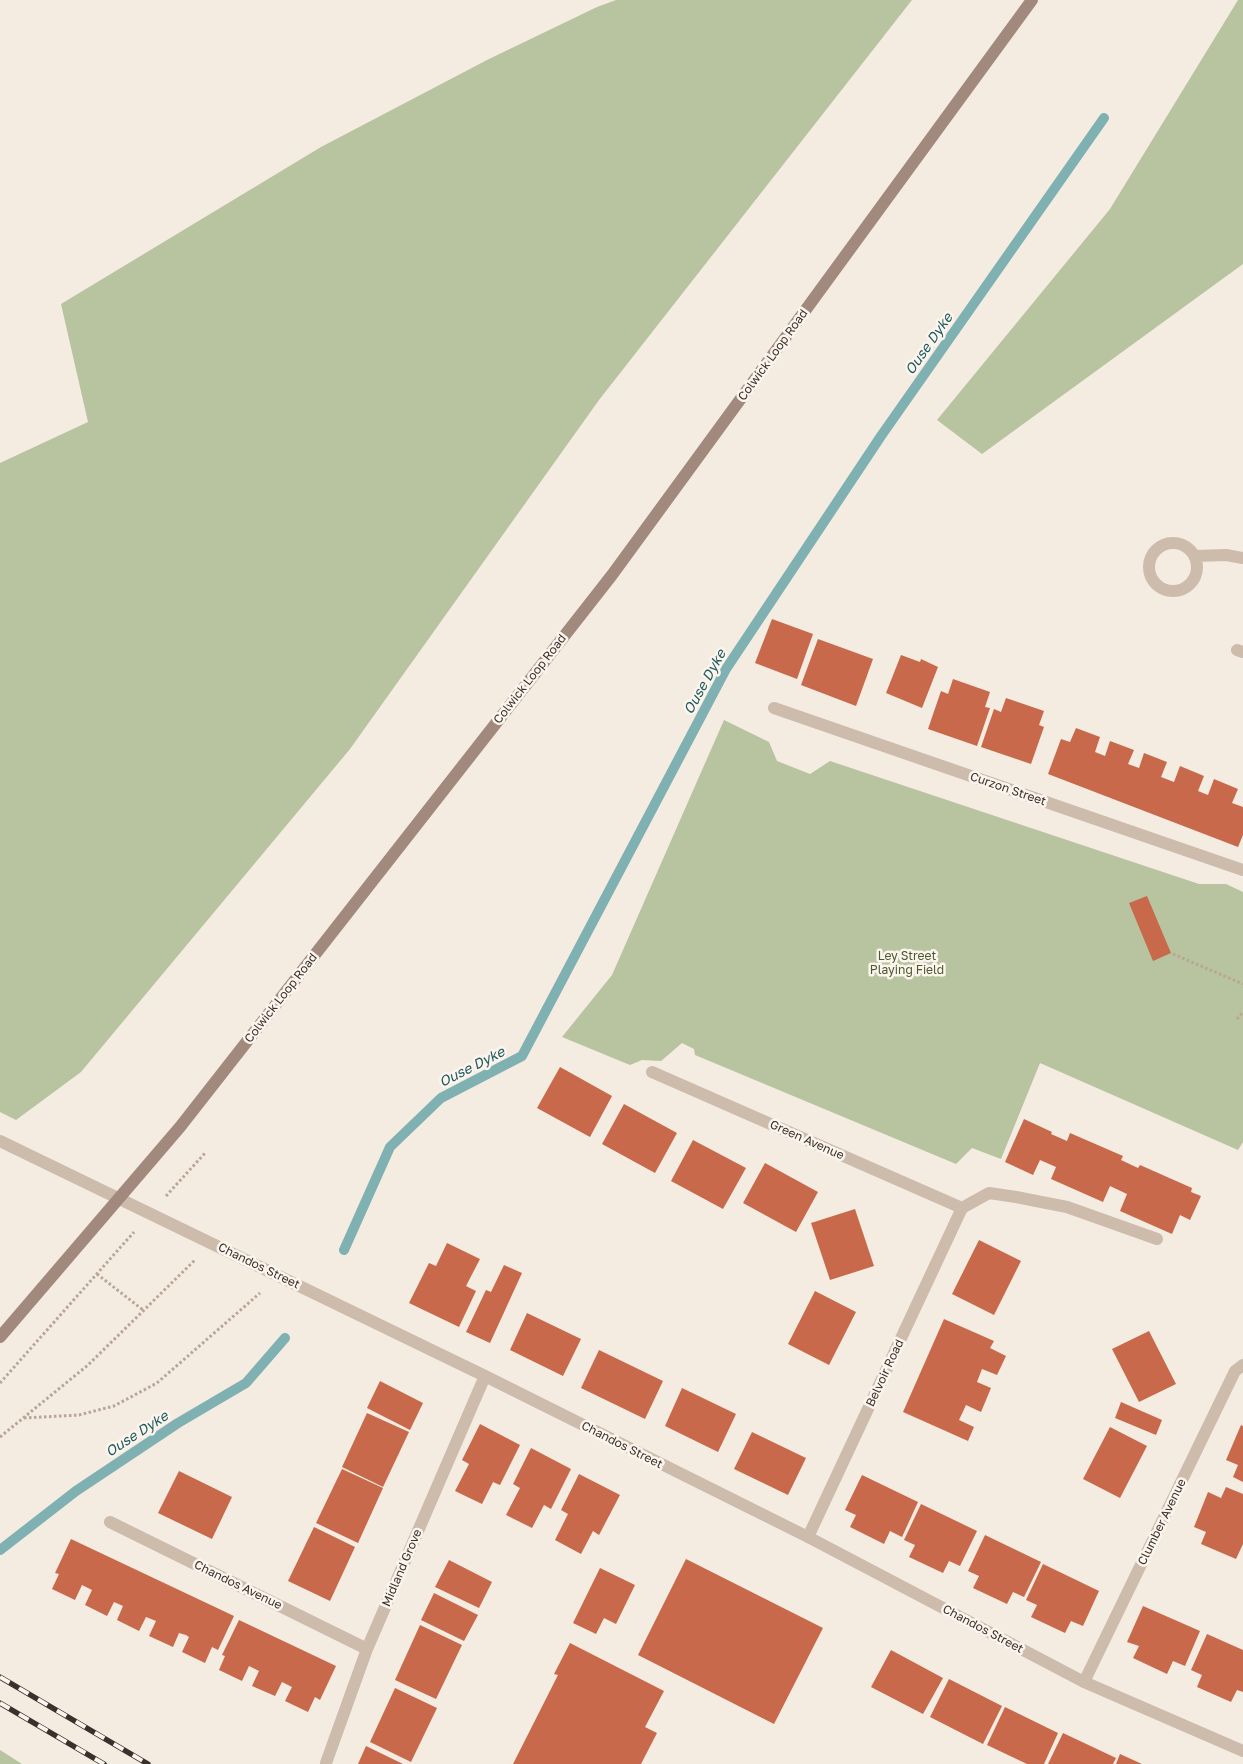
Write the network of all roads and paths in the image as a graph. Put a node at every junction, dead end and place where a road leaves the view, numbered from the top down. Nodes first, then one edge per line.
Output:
1 (1032, 0) edge
2 (1194, 556) dead end
3 (1243, 558) edge
4 (774, 708) dead end
5 (1243, 870) edge
6 (1173, 954) dead end
7 (1243, 984) edge
8 (1243, 1012) edge
9 (1236, 1020) dead end
10 (652, 1072) dead end
11 (0, 1141) edge
12 (962, 1208) junction
13 (1157, 1239) dead end
14 (212, 1244) junction
15 (97, 1274) dead end
16 (280, 1276) junction
17 (66, 1309) dead end
18 (144, 1311) junction
19 (0, 1337) edge
20 (1243, 1365) edge
21 (485, 1376) junction
22 (0, 1383) edge
23 (24, 1418) junction
24 (0, 1437) edge
25 (110, 1522) dead end
26 (808, 1537) junction
27 (367, 1648) junction
28 (1084, 1682) junction
29 (1243, 1751) edge
30 (326, 1763) edge

1 - 19 main road, Colwick Loop Road
2 - 3 street
4 - 5 street, Curzon Street
6 - 7 path
8 - 9 path
10 - 12 street, Green Avenue
11 - 14 street, Chandos Street
12 - 13 street
12 - 26 street, Belvoir Road
14 - 16 street, Chandos Street
14 - 18 path
15 - 18 path
16 - 21 street, Chandos Street
16 - 23 path
17 - 22 path
18 - 23 path
20 - 28 street, Clumber Avenue
21 - 26 street, Chandos Street
21 - 27 street, Midland Grove
23 - 24 path
25 - 27 street, Chandos Avenue
26 - 28 street, Chandos Street
27 - 30 street, Midland Grove
28 - 29 street, Chandos Street

